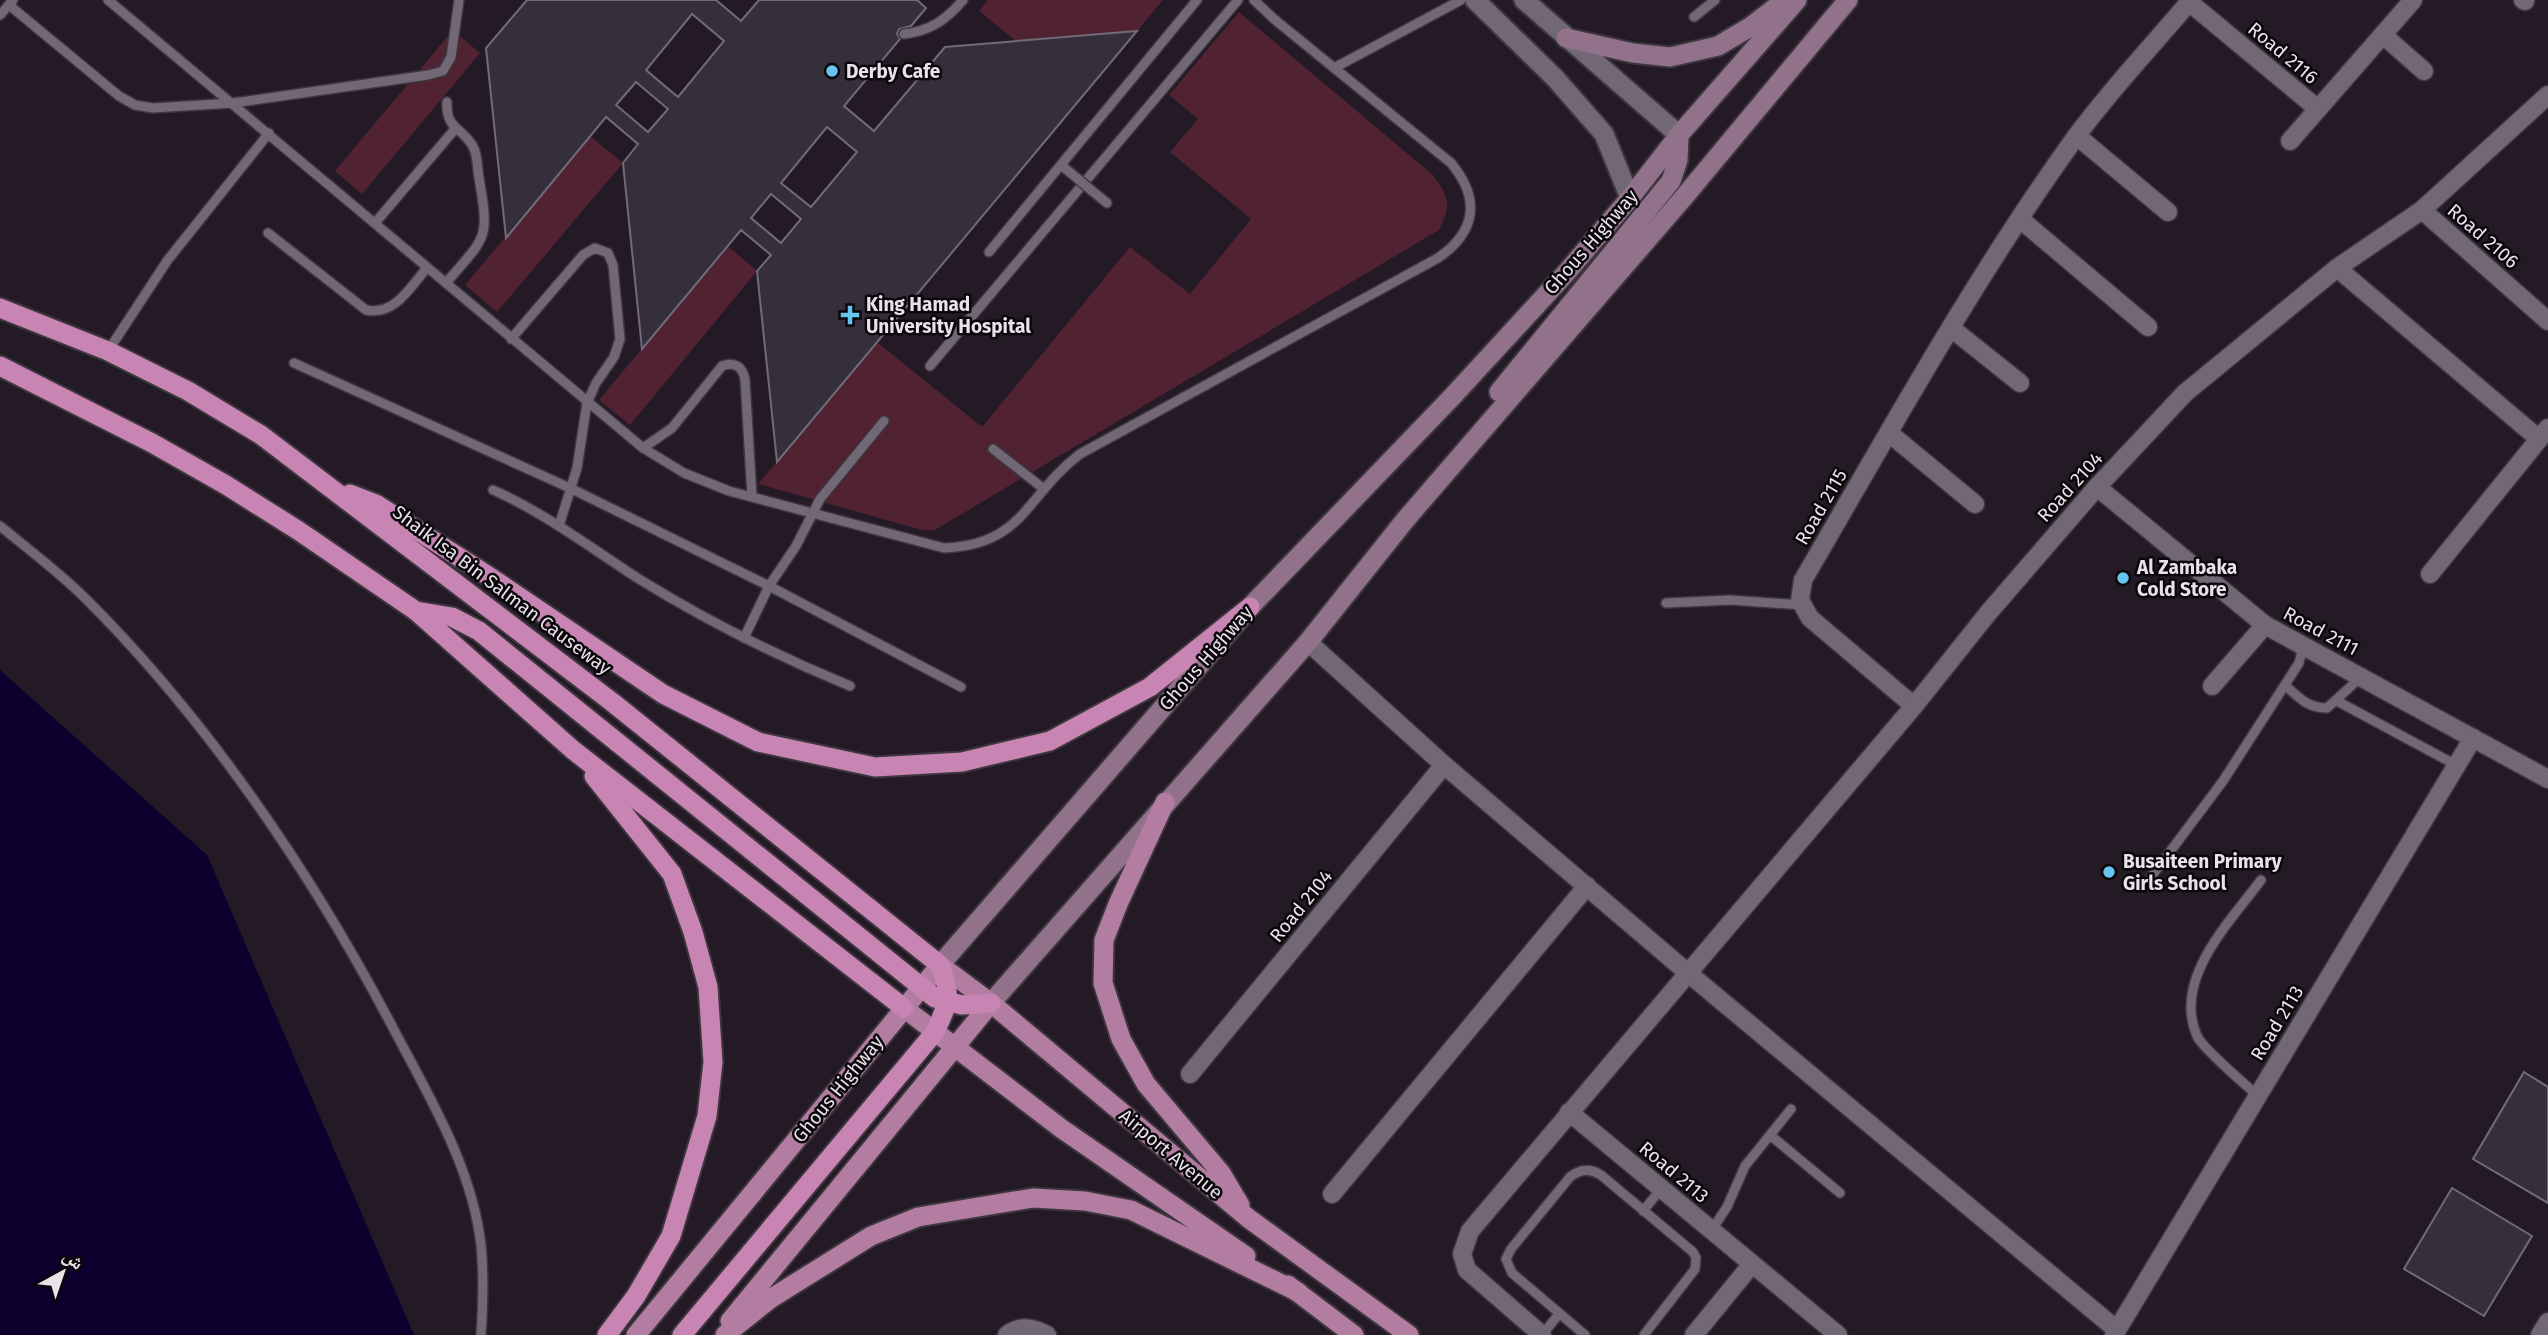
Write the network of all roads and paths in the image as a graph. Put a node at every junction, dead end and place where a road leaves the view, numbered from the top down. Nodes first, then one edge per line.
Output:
1 (108, 0) edge
2 (459, 0) edge
3 (963, 0) edge
4 (1197, 0) edge
5 (1238, 0) edge
6 (1254, 0) edge
7 (1461, 0) edge
8 (1475, 0) edge
9 (1524, 0) edge
10 (1715, 0) edge
11 (1785, 0) edge
12 (1797, 0) edge
13 (1848, 0) edge
14 (2413, 0) edge
15 (2190, 1) edge
16 (11, 2) edge
17 (0, 15) edge
18 (1694, 17) dead end
19 (904, 34) dead end
20 (2383, 35) junction
21 (1566, 38) junction
22 (1334, 68) junction
23 (2424, 71) dead end
24 (2546, 100) edge
25 (447, 102) dead end
26 (233, 103) junction
27 (2318, 109) junction
28 (455, 129) junction
29 (269, 133) junction
30 (1678, 135) junction
31 (2077, 136) junction
32 (2290, 141) dead end
33 (1061, 165) junction
34 (1630, 198) junction
35 (1107, 203) dead end
36 (2421, 210) junction
37 (2168, 212) dead end
38 (2021, 219) junction
39 (374, 223) junction
40 (268, 233) dead end
41 (989, 252) dead end
42 (427, 268) junction
43 (2337, 268) junction
44 (446, 283) junction
45 (0, 308) edge
46 (2548, 321) edge
47 (2148, 327) dead end
48 (1951, 328) junction
49 (511, 339) junction
50 (108, 351) junction
51 (294, 363) dead end
52 (0, 366) edge
53 (930, 366) dead end
54 (2020, 383) dead end
55 (587, 403) junction
56 (884, 421) dead end
57 (1889, 433) junction
58 (2542, 441) edge
59 (643, 448) junction
60 (993, 449) dead end
61 (326, 485) junction
62 (2097, 487) junction
63 (572, 489) junction
64 (1044, 489) junction
65 (492, 490) dead end
66 (752, 496) junction
67 (1975, 504) dead end
68 (813, 513) junction
69 (1406, 519) junction
70 (0, 526) edge
71 (559, 526) junction
72 (2430, 574) dead end
73 (769, 586) junction
74 (1666, 603) dead end
75 (1802, 606) junction
76 (1250, 607) junction
77 (416, 611) junction
78 (2265, 625) junction
79 (744, 638) junction
80 (1308, 642) junction
81 (2303, 647) junction
82 (2361, 677) junction
83 (2285, 685) junction
84 (850, 686) dead end
85 (2212, 686) dead end
86 (961, 687) dead end
87 (2337, 701) junction
88 (1914, 706) junction
89 (2473, 738) junction
90 (573, 750) junction
91 (1444, 765) junction
92 (2456, 765) junction
93 (2548, 779) edge
94 (1165, 802) junction
95 (2151, 877) dead end
96 (2261, 880) dead end
97 (1587, 886) junction
98 (940, 965) junction
99 (1688, 973) junction
100 (922, 987) junction
101 (948, 1002) junction
102 (991, 1003) junction
103 (904, 1008) junction
104 (935, 1032) junction
105 (955, 1047) junction
106 (1190, 1074) dead end
107 (2258, 1096) junction
108 (1791, 1109) dead end
109 (1569, 1112) junction
110 (1770, 1135) junction
111 (1661, 1189) junction
112 (1840, 1193) dead end
113 (1332, 1194) dead end
114 (1643, 1211) junction
115 (1248, 1218) junction
116 (1712, 1231) junction
117 (1752, 1264) junction
118 (1298, 1292) junction
119 (1559, 1314) junction
120 (2548, 1322) edge
121 (2116, 1332) edge
122 (481, 1335) edge
123 (607, 1335) edge
124 (636, 1335) edge
125 (682, 1335) edge
126 (718, 1335) edge
127 (725, 1335) edge
128 (1006, 1335) edge
129 (1046, 1335) edge
130 (1354, 1335) edge
131 (1409, 1335) edge
132 (1542, 1335) edge
133 (1585, 1335) edge
134 (1644, 1335) edge
135 (1694, 1335) edge
136 (1838, 1335) edge
137 (2540, 1335) edge

1 - 26 lane
2 - 26 lane
3 - 19 lane
4 - 33 lane
5 - 53 lane
6 - 22 lane
7 - 22 lane
8 - 34 street
9 - 21 street
10 - 18 lane
11 - 21 main road
12 - 30 main road, Ghous Highway
13 - 69 main road
14 - 20 street, Road 2116
15 - 27 street, Road 2116
15 - 31 street, Road 2115
16 - 17 lane
16 - 26 lane
20 - 23 street
20 - 27 street, Road 2116
21 - 30 street
22 - 64 lane
24 - 36 street, Road 2104
25 - 28 lane
26 - 29 lane
27 - 32 street, Road 2116
28 - 39 lane
28 - 44 lane
29 - 39 lane
29 - 50 lane
30 - 34 main road, Ghous Highway
30 - 69 main road
31 - 37 street
31 - 38 street, Road 2115
33 - 35 lane, bridge
33 - 41 lane
34 - 76 main road, Ghous Highway
36 - 43 street, Road 2104
36 - 46 street, Road 2106
38 - 47 street
38 - 48 street, Road 2115
39 - 42 lane
40 - 42 lane
42 - 44 lane
43 - 58 street
43 - 62 street, Road 2104
44 - 49 lane
45 - 50 highway, Shaik Isa Bin Salman Causeway
48 - 54 street
48 - 57 street, Road 2115
49 - 55 lane
49 - 55 lane
50 - 61 highway, Shaik Isa Bin Salman Causeway
51 - 63 lane
52 - 77 highway
55 - 59 lane
55 - 63 lane
56 - 68 lane
57 - 67 street
57 - 75 street, Road 2115
58 - 72 street
59 - 66 lane
59 - 66 lane
60 - 64 lane
61 - 76 highway
61 - 98 highway, Shaik Isa Bin Salman Causeway
62 - 78 street, Road 2111
62 - 88 street, Road 2104
63 - 71 lane
63 - 73 lane
64 - 68 lane
65 - 71 lane
66 - 68 lane
68 - 73 lane
69 - 80 main road
70 - 122 lane
71 - 79 lane
73 - 79 lane
73 - 86 lane
74 - 75 lane
75 - 88 street
76 - 98 main road, Ghous Highway
77 - 90 highway
77 - 100 highway
78 - 81 street, Road 2111
78 - 85 street
79 - 84 lane
80 - 91 street
80 - 94 main road
81 - 82 street, Road 2111
81 - 83 lane
82 - 87 lane
82 - 89 street, Road 2111
83 - 87 lane
83 - 95 lane
87 - 92 lane
88 - 99 street, Road 2104
89 - 92 street, Road 2113
89 - 93 street, Road 2111
90 - 103 highway
90 - 123 highway
91 - 97 street
91 - 106 street, Road 2104
92 - 107 street, Road 2113
94 - 102 main road
94 - 115 main road
96 - 107 lane
97 - 99 street
97 - 113 street
98 - 100 main road, Ghous Highway
98 - 101 highway
98 - 102 main road, Airport Avenue
99 - 109 street, Road 2104
99 - 121 street, Road 2113
100 - 101 highway
100 - 103 main road, Ghous Highway
101 - 102 highway
101 - 104 highway
102 - 105 main road
102 - 115 main road, Airport Avenue
103 - 104 main road, Airport Avenue
103 - 124 main road, Ghous Highway
104 - 105 main road, Airport Avenue
104 - 125 highway
105 - 118 main road, Airport Avenue
105 - 126 main road
107 - 121 street, Road 2113
108 - 110 lane
109 - 111 street, Road 2113
109 - 132 street, Road 2104
110 - 112 lane
110 - 116 lane
111 - 114 lane
111 - 116 street, Road 2113
114 - 119 lane
114 - 134 lane
115 - 131 main road, Airport Avenue
116 - 117 street, Road 2113
117 - 135 street
117 - 136 street, Road 2113
118 - 127 main road
118 - 130 main road, Airport Avenue
119 - 132 lane
119 - 133 lane
120 - 137 street
128 - 129 street

